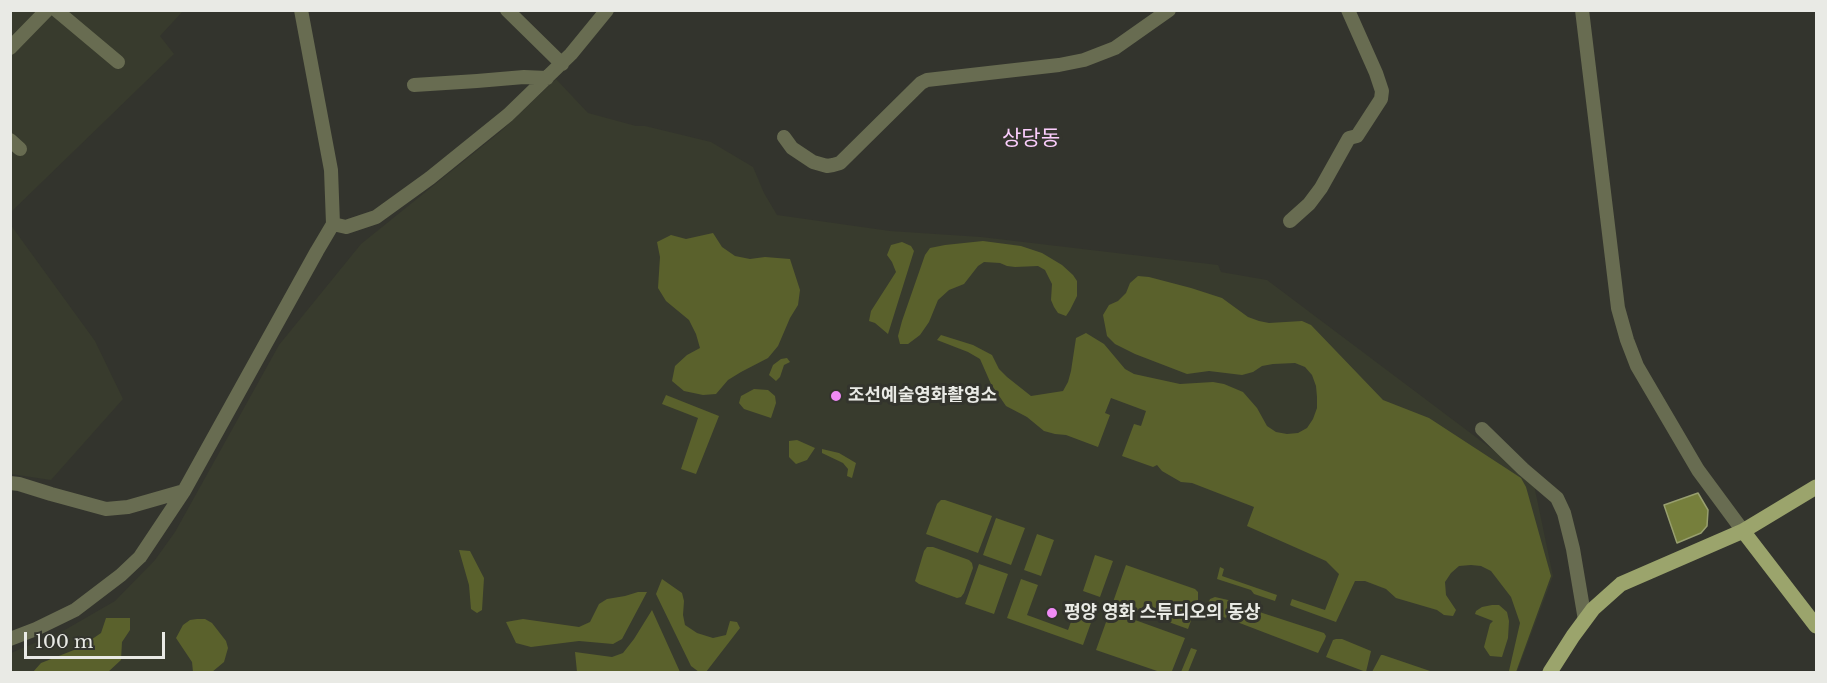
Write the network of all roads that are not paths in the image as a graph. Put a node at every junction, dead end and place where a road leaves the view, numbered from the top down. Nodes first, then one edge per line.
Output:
1 (47, 10) edge
2 (56, 10) edge
3 (301, 10) edge
4 (507, 10) edge
5 (607, 10) edge
6 (1169, 10) edge
7 (1348, 10) edge
8 (1582, 10) edge
9 (10, 48) edge
10 (118, 62) dead end
11 (562, 64) junction
12 (547, 78) junction
13 (414, 84) dead end
14 (784, 137) dead end
15 (1290, 221) dead end
16 (333, 224) junction
17 (1482, 429) dead end
18 (10, 483) edge
19 (1816, 486) edge
20 (183, 491) junction
21 (1743, 531) junction
22 (1585, 620) junction
23 (1816, 626) edge
24 (10, 639) edge
25 (1550, 672) edge

1 - 9 street
2 - 10 street
3 - 16 street
4 - 11 street
5 - 11 street
6 - 14 street
7 - 15 street
8 - 21 street
11 - 12 street
12 - 13 street
12 - 16 street
16 - 20 street
17 - 22 street
18 - 20 street
19 - 21 main road
20 - 24 street
21 - 22 main road
21 - 23 main road
22 - 25 main road

